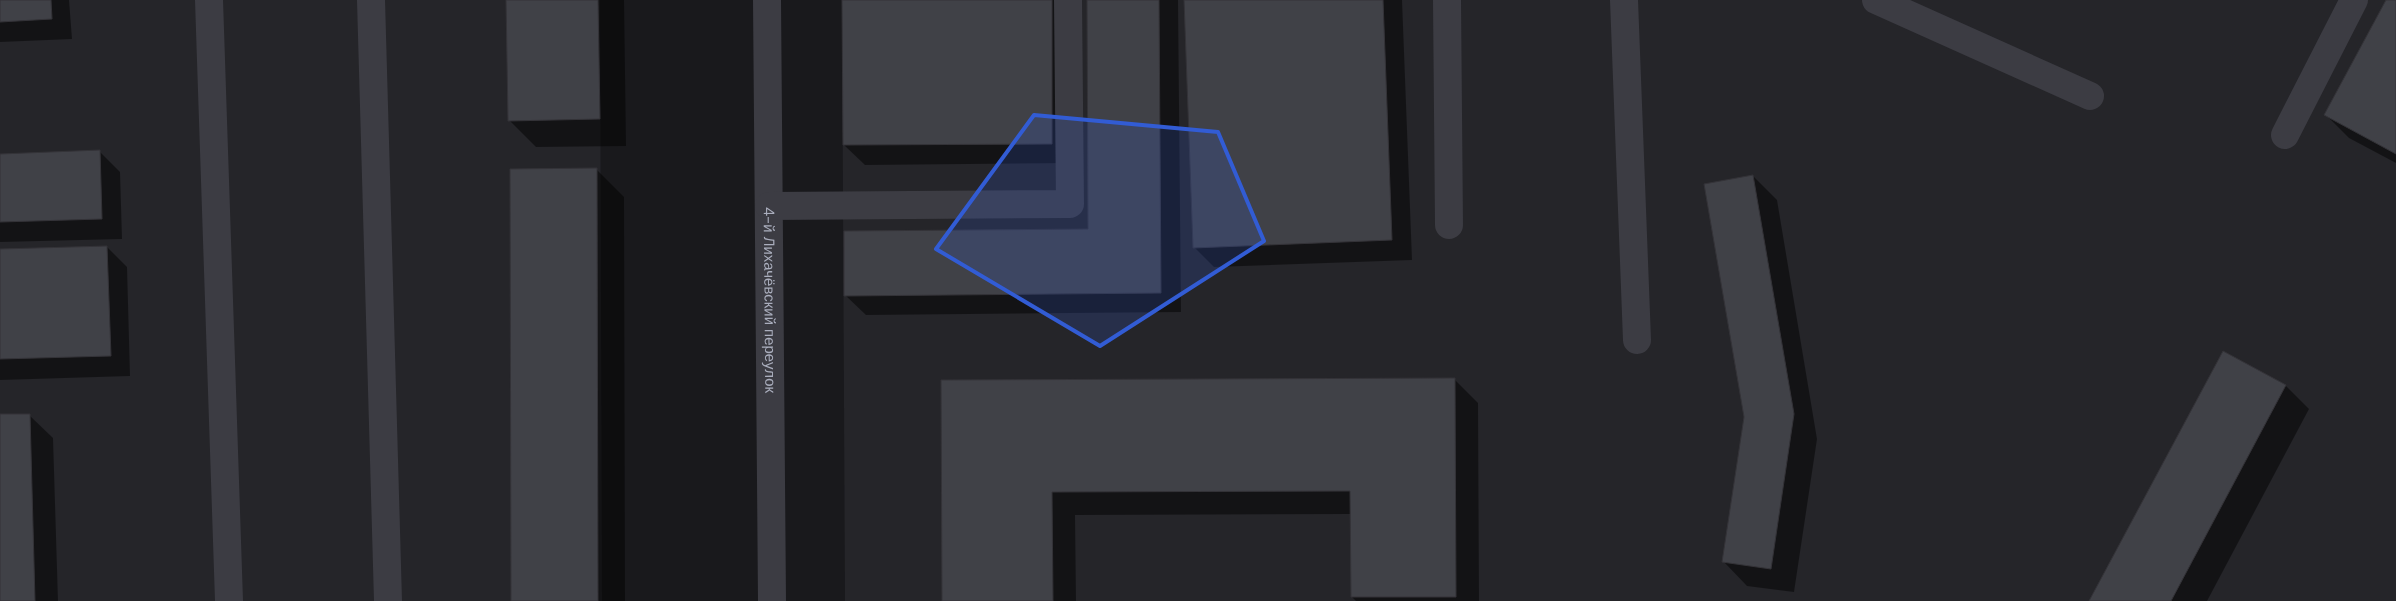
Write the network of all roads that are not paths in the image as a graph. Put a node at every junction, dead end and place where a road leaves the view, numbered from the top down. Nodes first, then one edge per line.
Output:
1 (209, 0) edge
2 (371, 0) edge
3 (767, 0) edge
4 (1068, 0) edge
5 (1446, 0) edge
6 (1624, 0) edge
7 (1876, 0) edge
8 (2354, 0) edge
9 (2090, 96) dead end
10 (2285, 135) dead end
11 (769, 206) junction
12 (1449, 225) dead end
13 (1637, 340) dead end
14 (229, 601) edge
15 (388, 601) edge
16 (772, 601) edge

1 - 14 street
2 - 15 street
3 - 11 street, 4-й Лихачёвский переулок
4 - 11 street
5 - 12 street
6 - 13 street
7 - 9 street
8 - 10 street
11 - 16 street, 4-й Лихачёвский переулок

